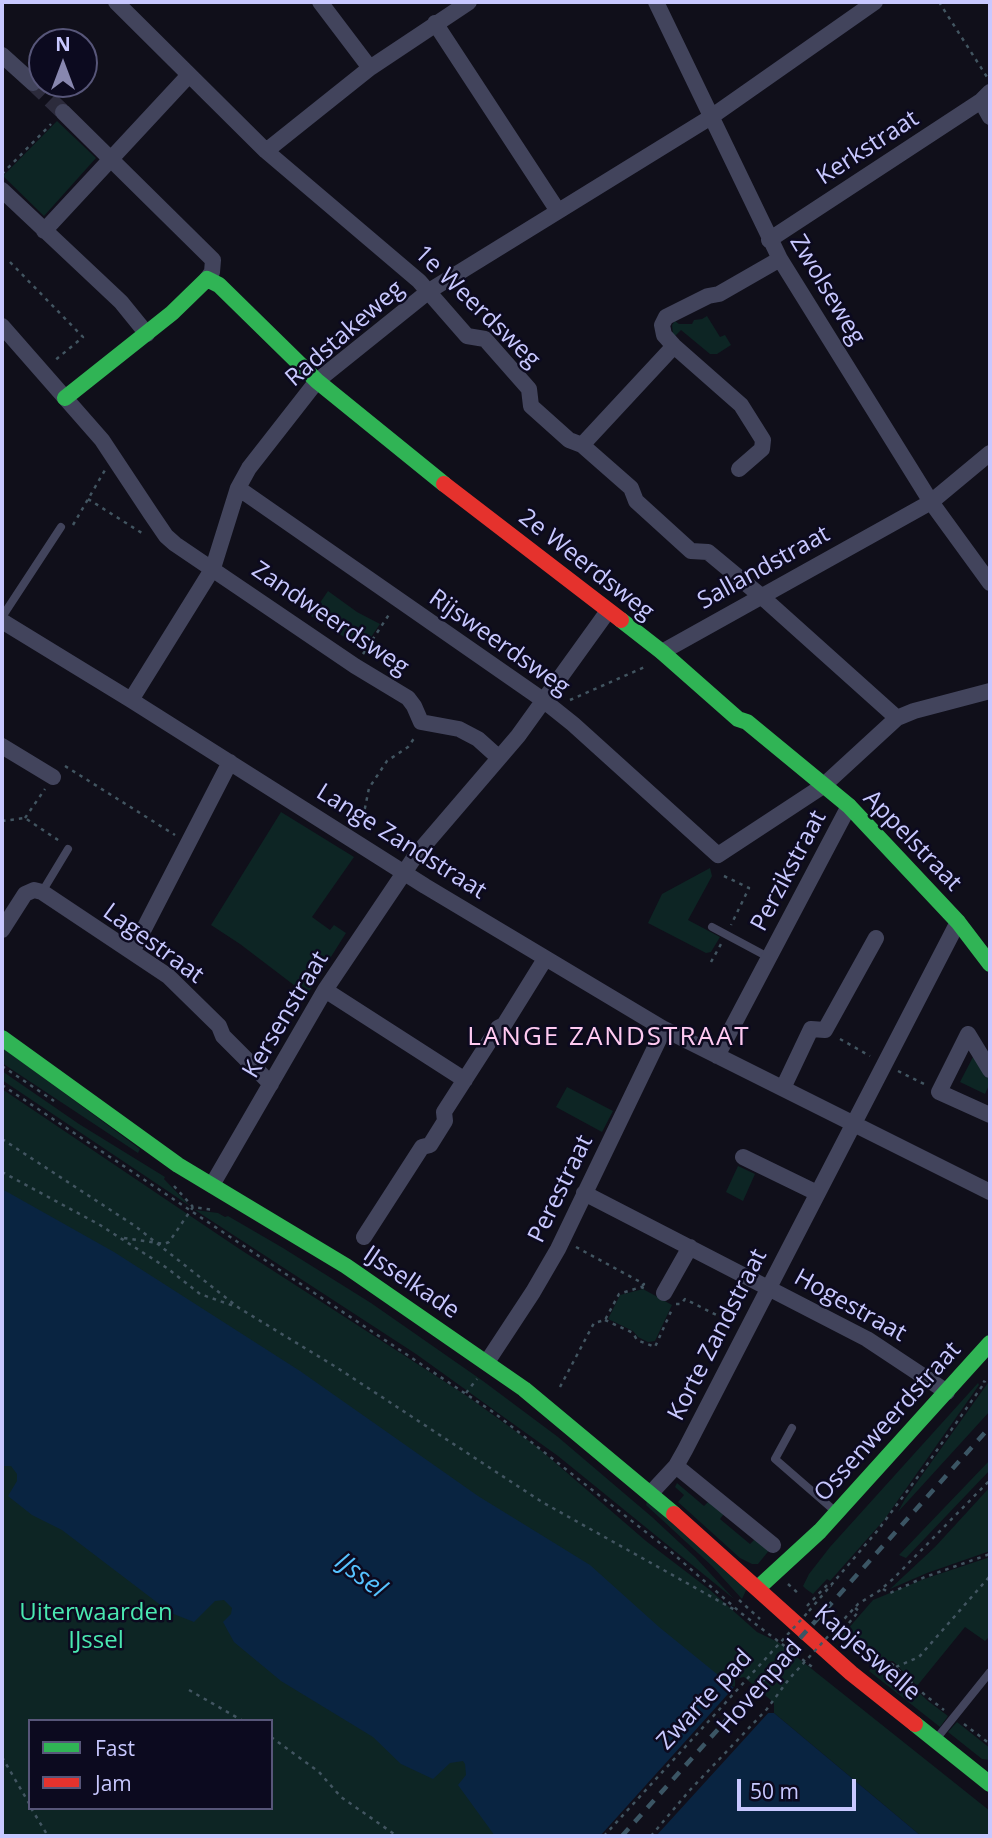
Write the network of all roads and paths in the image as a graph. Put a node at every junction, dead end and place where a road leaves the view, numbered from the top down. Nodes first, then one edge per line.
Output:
1 (116, 2) edge
2 (320, 2) edge
3 (469, 2) edge
4 (656, 2) edge
5 (875, 2) edge
6 (939, 2) edge
7 (435, 23) junction
8 (2, 55) edge
9 (370, 68) junction
10 (189, 75) junction
11 (28, 78) tunnel mouth
12 (990, 83) edge
13 (986, 96) edge
14 (63, 113) joint
15 (711, 117) junction
16 (990, 117) edge
17 (266, 151) junction
18 (112, 159) junction
19 (2, 174) edge
20 (2, 190) edge
21 (558, 211) junction
22 (44, 231) junction
23 (769, 240) junction
24 (780, 259) junction
25 (10, 262) dead end
26 (207, 278) junction
27 (429, 291) junction
28 (2, 326) edge
29 (147, 334) junction
30 (674, 346) junction
31 (43, 371) junction
32 (317, 381) junction
33 (65, 398) junction
34 (582, 445) junction
35 (990, 453) edge
36 (107, 467) dead end
37 (739, 468) dead end
38 (238, 488) junction
39 (88, 499) junction
40 (931, 502) junction
41 (61, 527) joint
42 (166, 536) junction
43 (213, 568) junction
44 (990, 583) edge
45 (761, 597) junction
46 (399, 601) junction
47 (608, 611) junction
48 (2, 622) edge
49 (662, 652) junction
50 (355, 666) junction
51 (990, 691) edge
52 (131, 700) junction
53 (543, 700) junction
54 (570, 700) dead end
55 (897, 718) junction
56 (421, 722) junction
57 (2, 746) edge
58 (498, 757) junction
59 (230, 762) junction
60 (57, 770) joint
61 (823, 786) junction
62 (849, 806) junction
63 (2, 821) edge
64 (346, 834) junction
65 (188, 843) junction
66 (68, 849) joint
67 (404, 872) junction
68 (724, 876) dead end
69 (42, 892) junction
70 (958, 922) junction
71 (712, 927) dead end
72 (2, 930) edge
73 (726, 934) junction
74 (876, 938) dead end
75 (131, 952) junction
76 (768, 957) junction
77 (545, 959) junction
78 (711, 962) dead end
79 (990, 964) edge
80 (326, 990) junction
81 (664, 1029) junction
82 (825, 1030) junction
83 (2, 1038) edge
84 (717, 1056) junction
85 (883, 1063) junction
86 (2, 1066) edge
87 (990, 1070) edge
88 (465, 1080) junction
89 (271, 1084) junction
90 (2, 1085) edge
91 (783, 1088) junction
92 (939, 1092) junction
93 (59, 1105) dead end
94 (990, 1115) edge
95 (853, 1122) junction
96 (2, 1139) edge
97 (743, 1157) dead end
98 (2, 1172) edge
99 (212, 1185) junction
100 (990, 1192) edge
101 (584, 1193) junction
102 (817, 1193) junction
103 (212, 1203) dead end
104 (220, 1208) dead end
105 (191, 1210) junction
106 (566, 1232) junction
107 (364, 1237) dead end
108 (120, 1238) junction
109 (157, 1244) junction
110 (690, 1247) junction
111 (641, 1287) junction
112 (768, 1287) junction
113 (665, 1297) junction
114 (239, 1308) junction
115 (605, 1320) junction
116 (746, 1331) junction
117 (990, 1343) edge
118 (487, 1362) junction
119 (981, 1378) dead end
120 (475, 1382) dead end
121 (560, 1387) dead end
122 (947, 1392) junction
123 (467, 1393) junction
124 (792, 1428) dead end
125 (676, 1466) junction
126 (990, 1480) edge
127 (651, 1493) junction
128 (836, 1513) junction
129 (820, 1531) junction
130 (773, 1545) dead end
131 (990, 1554) edge
132 (793, 1573) junction
133 (990, 1576) edge
134 (832, 1586) junction
135 (883, 1589) junction
136 (764, 1593) junction
137 (795, 1594) dead end
138 (734, 1595) dead end
139 (806, 1607) dead end
140 (855, 1608) junction
141 (751, 1612) dead end
142 (741, 1613) junction
143 (833, 1642) dead end
144 (870, 1665) dead end
145 (896, 1667) junction
146 (817, 1671) dead end
147 (990, 1672) edge
148 (189, 1690) dead end
149 (955, 1718) junction
150 (240, 1719) edge
151 (273, 1738) edge
152 (935, 1740) junction
153 (990, 1744) edge
154 (2, 1757) edge
155 (988, 1778) edge
156 (28, 1802) edge
157 (33, 1810) edge
158 (48, 1836) edge
159 (397, 1836) edge
160 (604, 1836) edge
161 (651, 1836) edge

1 - 10 street, 1e Weerdsweg
2 - 9 street
3 - 7 street
4 - 15 street, Zwolseweg
5 - 15 street, Radstakeweg
6 - 12 path
7 - 9 street
7 - 21 street
8 - 11 street
9 - 17 street
10 - 17 street, 1e Weerdsweg
10 - 18 street
13 - 16 street
13 - 23 street, Kerkstraat
14 - 18 street
14 - 19 path
15 - 21 street, Radstakeweg
15 - 23 street, Zwolseweg
17 - 27 street, 1e Weerdsweg
18 - 22 street
18 - 26 street
20 - 22 street
21 - 27 street, Radstakeweg
22 - 29 street
23 - 24 street, Zwolseweg
24 - 30 street
24 - 40 street, Zwolseweg
25 - 31 path
26 - 29 street
26 - 32 street, 2e Weerdsweg
27 - 32 street, Radstakeweg
27 - 34 street, 1e Weerdsweg
28 - 31 street, Zandweerdsweg
29 - 33 street
30 - 34 street
30 - 37 street
31 - 33 street, Zandweerdsweg
32 - 38 street, Radstakeweg
32 - 47 street, 2e Weerdsweg
33 - 42 street, Zandweerdsweg
34 - 45 street, 1e Weerdsweg
35 - 40 street, Sallandstraat
36 - 39 path
38 - 43 street, Radstakeweg
38 - 46 street, Rijsweerdsweg
39 - 41 path
39 - 42 path
40 - 44 street, Zwolseweg
40 - 45 street, Sallandstraat
41 - 48 lane
42 - 43 street, Zandweerdsweg
43 - 50 street, Zandweerdsweg
43 - 52 street, Radstakeweg
45 - 49 street, Sallandstraat
45 - 55 street, 1e Weerdsweg
46 - 50 path
46 - 53 street, Rijsweerdsweg
47 - 49 street, 2e Weerdsweg
47 - 53 street
48 - 52 street, Lange Zandstraat
49 - 54 path
49 - 61 street, 2e Weerdsweg
50 - 56 street, Zandweerdsweg
51 - 55 street
52 - 59 street, Lange Zandstraat
53 - 58 street
53 - 61 street, Rijsweerdsweg
55 - 61 street
56 - 58 street
56 - 64 path
57 - 60 street
58 - 67 street
59 - 64 street, Lange Zandstraat
59 - 65 street
60 - 65 path
61 - 62 street, Appelstraat
62 - 70 street, Appelstraat
62 - 76 street, Perzikstraat
63 - 66 path
64 - 67 street, Lange Zandstraat
65 - 75 street
66 - 69 lane
67 - 77 street, Lange Zandstraat
67 - 80 street, Kersenstraat
68 - 73 path
69 - 72 street
69 - 75 street, Lagestraat
70 - 79 street, Appelstraat
70 - 85 street, Korte Zandstraat
71 - 73 lane, Perzikstraat
73 - 76 lane, Perzikstraat
73 - 78 path
74 - 82 street
75 - 89 street, Lagestraat
76 - 84 street, Perzikstraat
77 - 81 street, Lange Zandstraat
77 - 88 street
80 - 88 street
80 - 89 street, Kersenstraat
81 - 84 street, Lange Zandstraat
81 - 101 street, Perestraat
82 - 85 path
82 - 91 street
83 - 99 street, IJsselkade
84 - 91 street, Lange Zandstraat
85 - 92 path
85 - 95 street, Korte Zandstraat
86 - 93 path
87 - 92 street
88 - 107 street
89 - 99 street, Kersenstraat
90 - 105 path
91 - 95 street, Lange Zandstraat
92 - 94 street
95 - 100 street, Lange Zandstraat
95 - 102 street, Korte Zandstraat
96 - 109 path
97 - 102 street
98 - 108 path
99 - 118 street, IJsselkade
101 - 106 street, Perestraat
101 - 110 street, Hogestraat
102 - 112 street, Korte Zandstraat
103 - 104 path
105 - 109 path
105 - 123 path
106 - 111 path
106 - 118 street, Perestraat
108 - 109 path
108 - 114 path
109 - 114 path
110 - 112 street, Hogestraat
110 - 113 street
111 - 113 path
111 - 115 path
112 - 116 street, Korte Zandstraat
112 - 122 street, Hogestraat
113 - 115 path
113 - 116 path
114 - 142 path
115 - 121 path
116 - 125 street, Korte Zandstraat
117 - 122 street, Ossenweerdstraat
118 - 127 street, IJsselkade
119 - 134 path, Zwarte pad
120 - 123 path
122 - 128 street, Ossenweerdstraat
123 - 142 path
124 - 128 lane
125 - 127 street, Korte Zandstraat
125 - 130 street
126 - 135 path, Hovenpad
127 - 136 street, IJsselkade
128 - 129 street, Ossenweerdstraat
129 - 132 street, Ossenweerdstraat
129 - 136 street, Ossenweerdstraat
131 - 135 path
132 - 136 street, Ossenweerdstraat
132 - 137 path
133 - 145 path
134 - 139 path, Zwarte pad
134 - 160 path, Zwarte pad, bridge
135 - 140 path, Hovenpad
136 - 152 street, Kapjeswelle
138 - 141 path
140 - 143 path
140 - 161 path, Hovenpad, bridge
142 - 146 path, Kapjeswelle
144 - 145 path
145 - 149 path
147 - 149 lane
148 - 150 path
149 - 152 lane
149 - 153 path
151 - 159 path
152 - 155 street, Kapjeswelle
154 - 156 path
157 - 158 path

